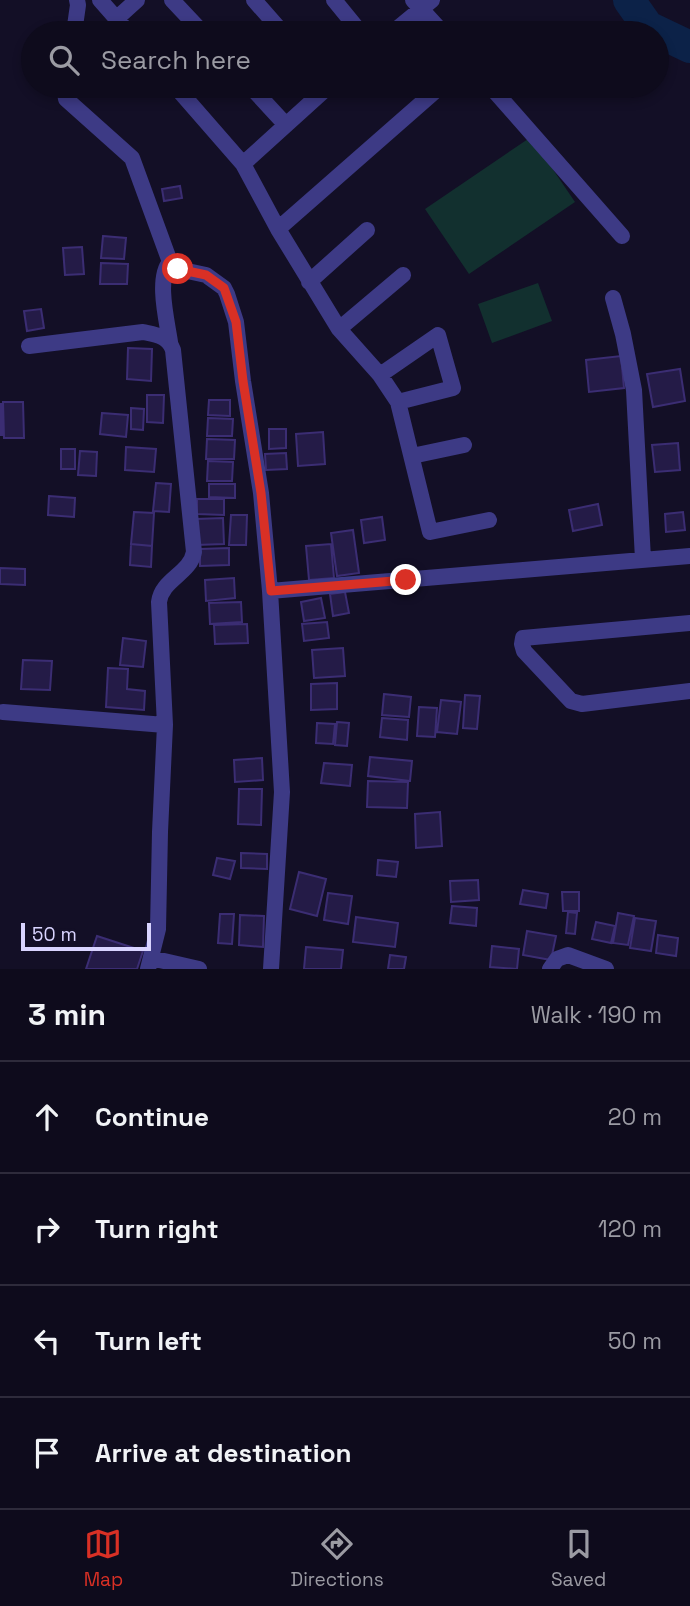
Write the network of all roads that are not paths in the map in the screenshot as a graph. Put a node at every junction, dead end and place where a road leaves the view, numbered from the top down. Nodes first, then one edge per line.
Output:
1 (76, 0) edge
2 (100, 0) edge
3 (137, 0) edge
4 (172, 0) edge
5 (254, 0) edge
6 (334, 0) edge
7 (422, 3) edge
8 (116, 19) joint
9 (76, 21) edge
10 (192, 21) edge
11 (272, 21) edge
12 (351, 21) edge
13 (404, 21) edge
14 (435, 21) edge
15 (66, 98) edge
16 (185, 98) edge
17 (261, 98) edge
18 (315, 98) edge
19 (428, 98) edge
20 (501, 98) edge
21 (285, 124) junction
22 (243, 164) junction
23 (278, 229) junction
24 (367, 230) dead end
25 (622, 236) dead end
26 (170, 262) junction
27 (404, 275) dead end
28 (309, 282) junction
29 (613, 298) dead end
30 (339, 329) junction
31 (170, 342) junction
32 (29, 346) dead end
33 (380, 375) junction
34 (398, 402) junction
35 (464, 445) dead end
36 (412, 456) junction
37 (489, 520) dead end
38 (690, 556) edge
39 (643, 559) junction
40 (271, 591) junction
41 (690, 623) edge
42 (690, 691) edge
43 (3, 712) dead end
44 (165, 725) junction
45 (150, 963) edge
46 (199, 969) edge
47 (271, 969) edge
48 (551, 969) edge
49 (606, 969) edge

1 - 9 street
2 - 8 street
3 - 8 street
4 - 10 street
5 - 11 street
6 - 12 street
7 - 13 street
7 - 14 street
15 - 26 street
16 - 22 street
17 - 21 street
18 - 21 street
19 - 23 street
20 - 25 street
21 - 22 street
22 - 23 street
23 - 28 street
24 - 28 street
26 - 31 street
26 - 40 street
27 - 30 street
28 - 30 street
29 - 39 street
30 - 33 street
31 - 32 street
31 - 44 street
33 - 34 street
33 - 34 street
34 - 36 street
35 - 36 street
36 - 37 street
38 - 39 street
39 - 40 street
40 - 47 street
41 - 42 street
43 - 44 street
44 - 45 street
45 - 46 street
48 - 49 street

